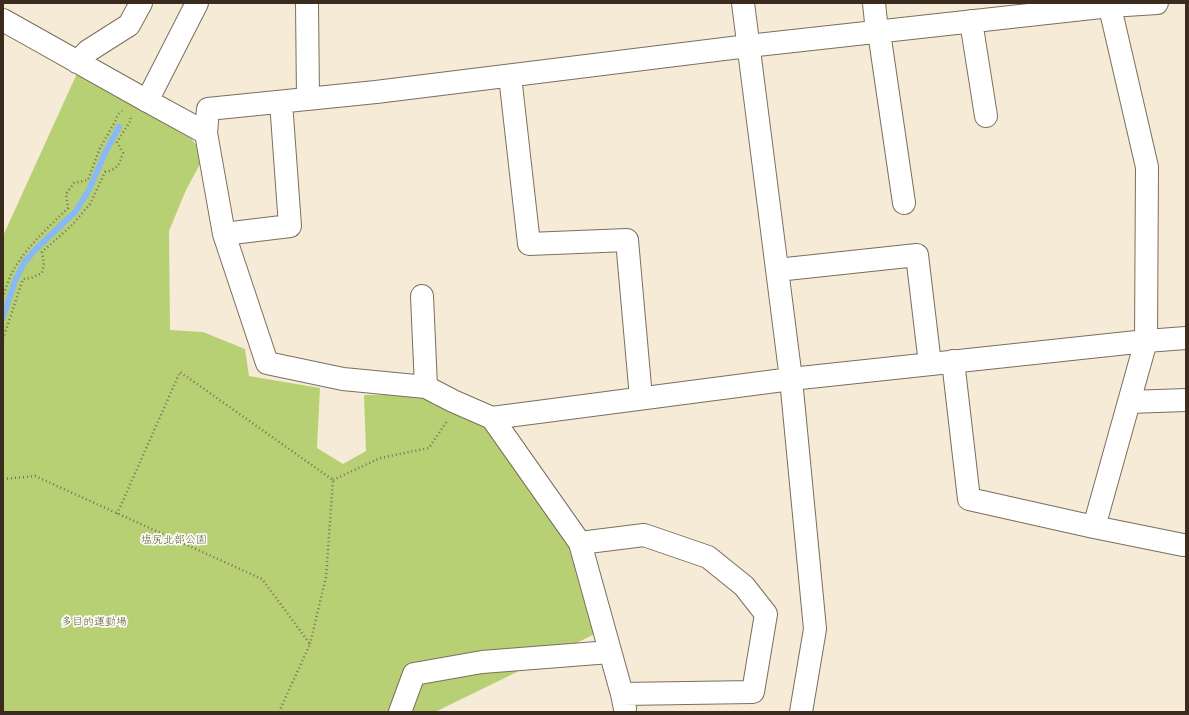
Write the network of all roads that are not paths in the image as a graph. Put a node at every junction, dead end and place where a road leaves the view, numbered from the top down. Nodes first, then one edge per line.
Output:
1 (141, 3) edge
2 (197, 3) edge
3 (307, 3) edge
4 (743, 3) edge
5 (874, 3) edge
6 (1157, 3) edge
7 (1109, 4) edge
8 (3, 20) edge
9 (971, 21) junction
10 (878, 32) junction
11 (748, 46) junction
12 (76, 62) junction
13 (510, 76) junction
14 (308, 98) junction
15 (146, 101) junction
16 (281, 102) junction
17 (986, 116) dead end
18 (206, 133) junction
19 (904, 203) dead end
20 (224, 234) junction
21 (777, 270) junction
22 (422, 296) dead end
23 (1186, 338) edge
24 (1146, 341) junction
25 (953, 361) junction
26 (930, 364) junction
27 (791, 379) junction
28 (426, 387) junction
29 (641, 398) junction
30 (1186, 400) edge
31 (1129, 402) junction
32 (492, 418) junction
33 (1094, 527) junction
34 (580, 543) junction
35 (1186, 544) edge
36 (610, 652) junction
37 (400, 712) edge
38 (801, 712) edge

1 - 12 street
2 - 15 street
3 - 14 street
4 - 11 street
5 - 10 street
6 - 7 street
7 - 9 street
7 - 24 street
8 - 12 street
9 - 10 street
9 - 17 street
10 - 11 street
10 - 19 street
11 - 13 street
11 - 21 street
12 - 15 street
13 - 14 street
13 - 29 street
14 - 16 street
15 - 18 street
16 - 18 street
16 - 20 street
18 - 20 street
20 - 28 street
21 - 26 street
21 - 27 street
22 - 28 street
23 - 24 street
24 - 25 street
24 - 31 street
25 - 26 street
25 - 33 street
26 - 27 street
27 - 29 street
27 - 38 street
28 - 32 street
29 - 32 street
30 - 31 street
31 - 33 street
32 - 34 street
33 - 35 street
34 - 36 street
34 - 36 street
36 - 37 street

